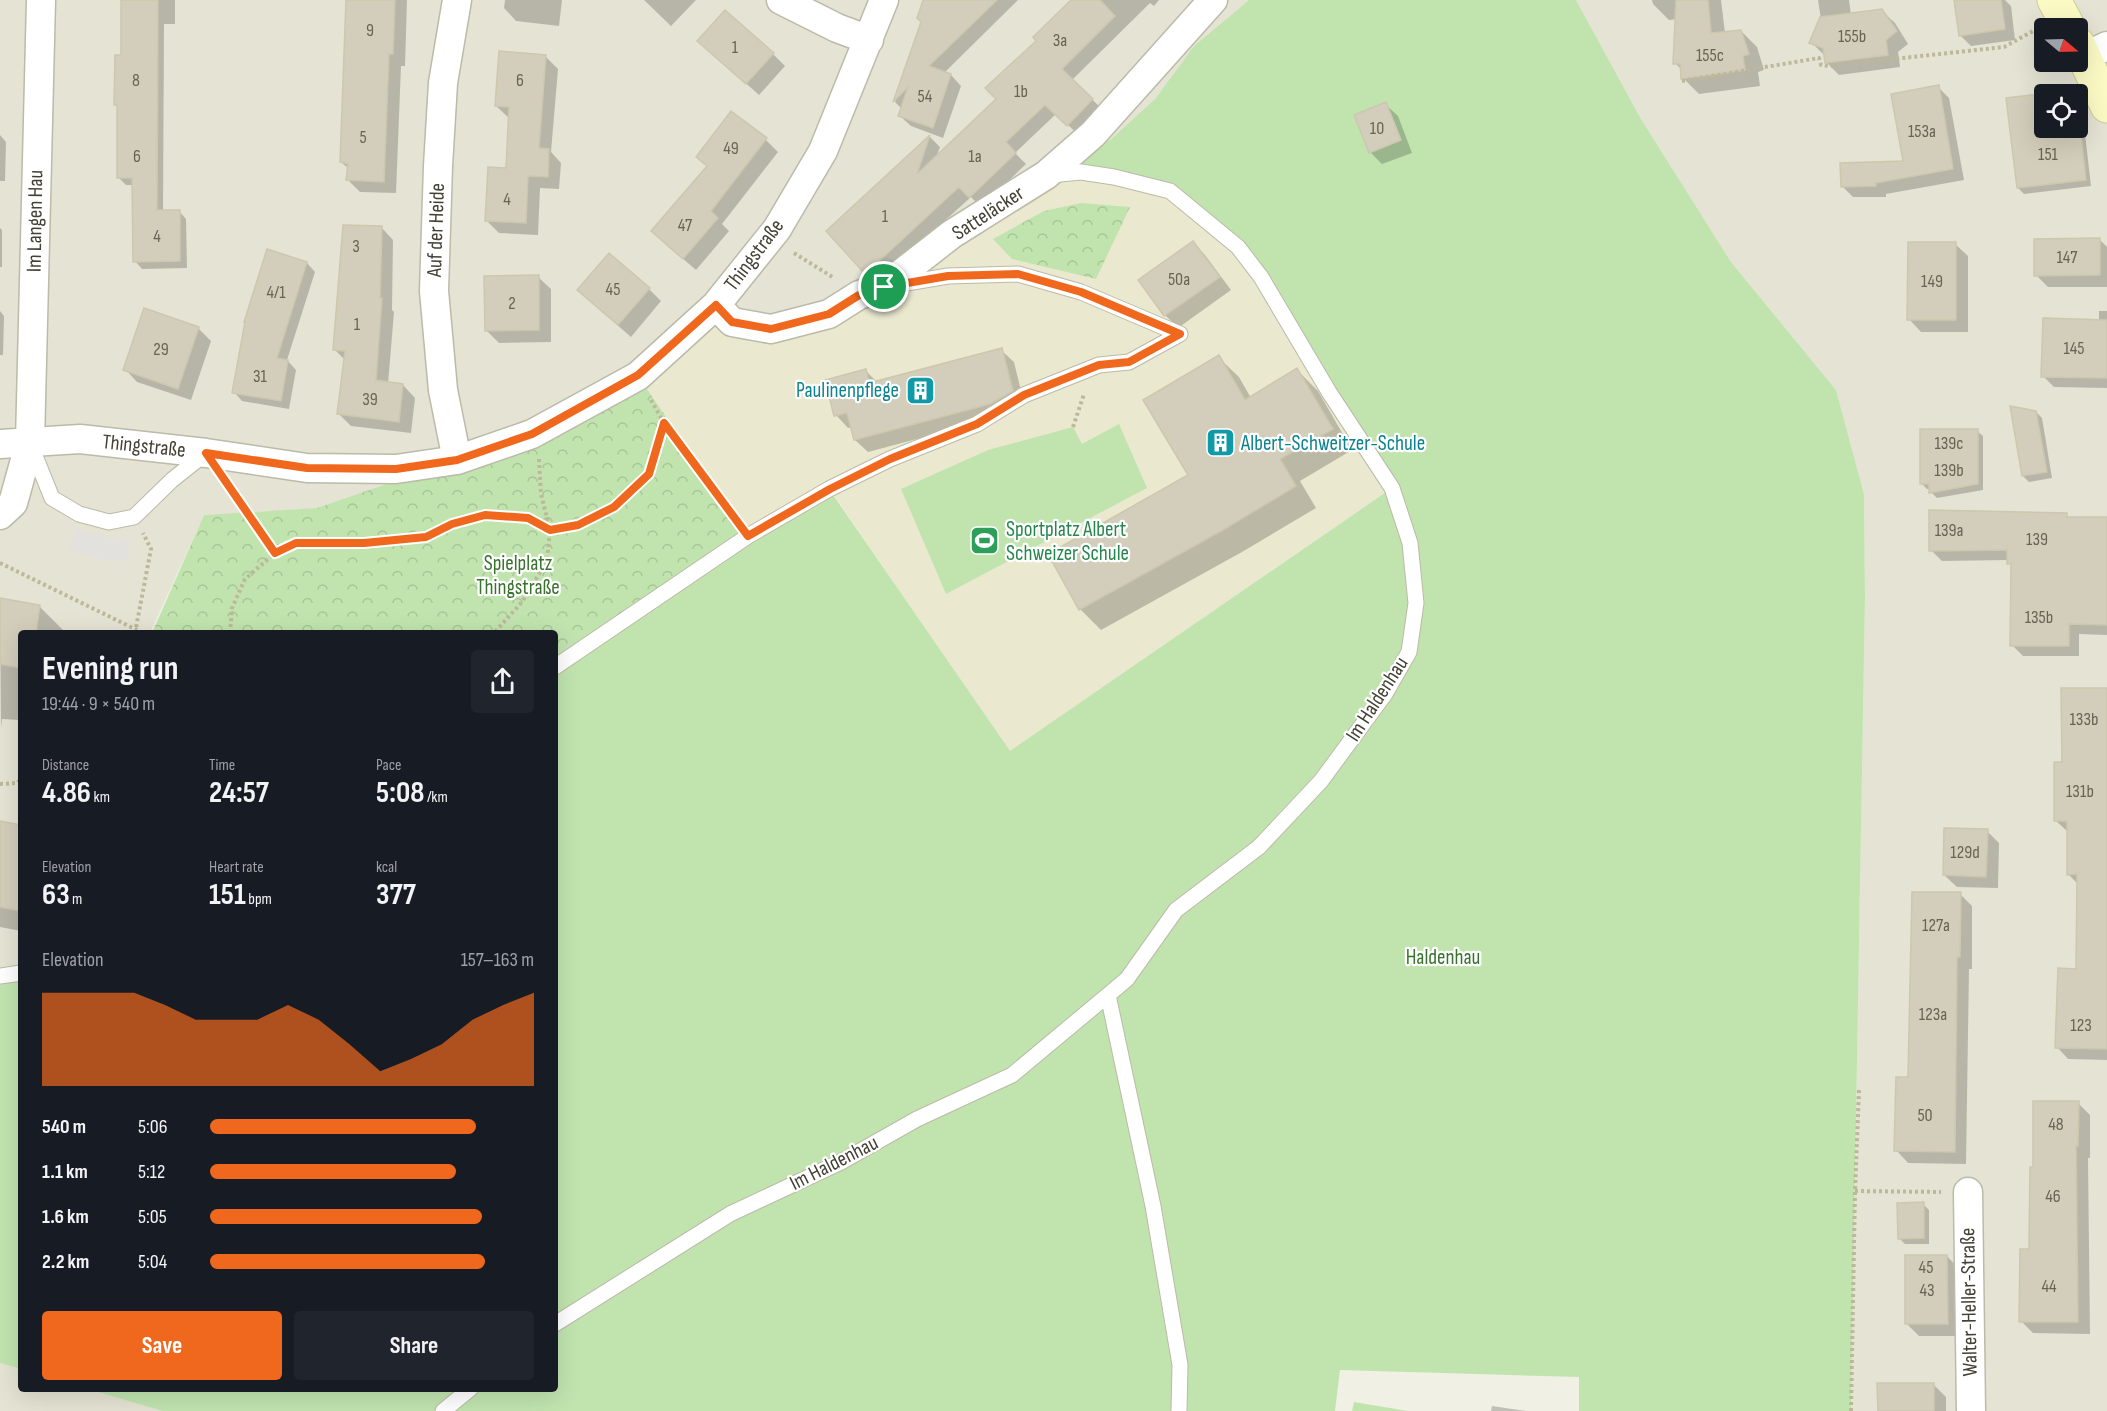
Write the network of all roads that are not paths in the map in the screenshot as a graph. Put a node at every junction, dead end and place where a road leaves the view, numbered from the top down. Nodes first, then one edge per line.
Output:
1 (41, 0) edge
2 (458, 0) edge
3 (781, 0) edge
4 (884, 0) edge
5 (1213, 0) edge
6 (869, 40) junction
7 (2090, 49) edge
8 (2107, 106) edge
9 (1046, 175) junction
10 (872, 291) junction
11 (716, 305) junction
12 (30, 442) junction
13 (0, 444) edge
14 (206, 453) junction
15 (457, 460) junction
16 (0, 515) edge
17 (558, 665) edge
18 (18, 974) edge
19 (0, 976) edge
20 (1108, 995) junction
21 (1968, 1192) road end
22 (558, 1322) edge
23 (466, 1392) edge
24 (443, 1411) edge
25 (1179, 1411) edge
26 (1971, 1411) edge

1 - 12 street, Im Langen Hau
2 - 15 street, Auf der Heide
3 - 6 street
4 - 6 street, Thingstraße
5 - 9 street, Satteläcker
6 - 11 street, Thingstraße
7 - 8 street
9 - 10 street, Satteläcker
9 - 20 lane, Im Haldenhau
10 - 11 street, Satteläcker
10 - 17 lane
11 - 15 street, Thingstraße
12 - 13 street, Thingstraße
12 - 14 street, Thingstraße
12 - 14 lane
12 - 16 street, Im Langen Hau
14 - 15 street, Thingstraße
18 - 19 lane
20 - 22 lane, Im Haldenhau
20 - 25 lane
21 - 26 street, Walter-Heller-Straße
23 - 24 lane

